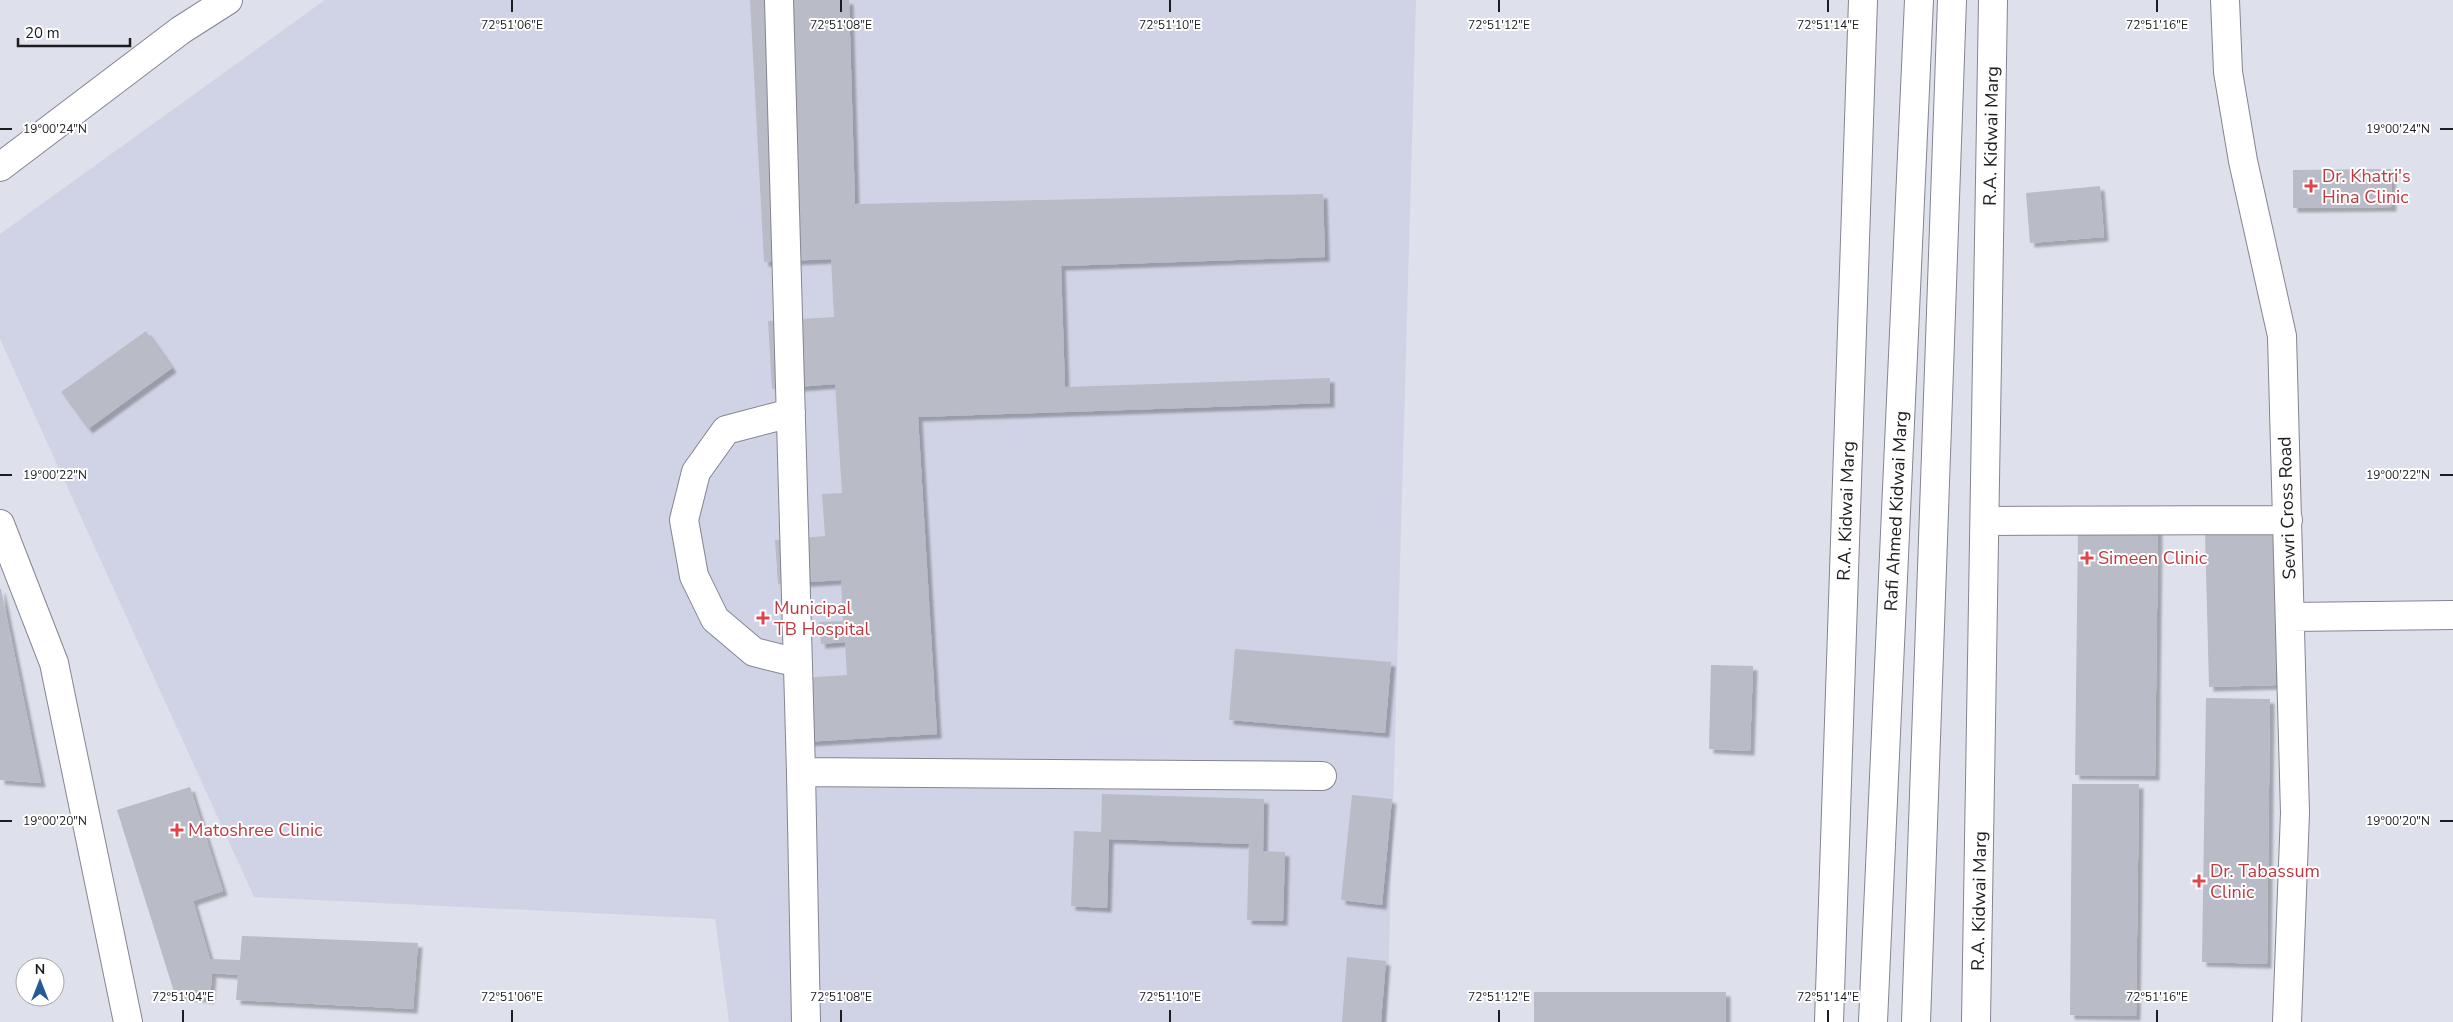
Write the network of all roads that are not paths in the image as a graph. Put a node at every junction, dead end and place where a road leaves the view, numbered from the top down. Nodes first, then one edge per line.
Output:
1 (228, 0) edge
2 (779, 0) edge
3 (1863, 0) edge
4 (1919, 0) edge
5 (1952, 0) edge
6 (1993, 0) edge
7 (2225, 0) edge
8 (0, 167) edge
9 (791, 413) junction
10 (2288, 520) junction
11 (1985, 521) junction
12 (0, 524) edge
13 (2453, 615) edge
14 (2290, 617) junction
15 (798, 664) junction
16 (801, 772) junction
17 (1322, 776) dead end
18 (128, 1022) edge
19 (806, 1022) edge
20 (1829, 1022) edge
21 (1873, 1022) edge
22 (1916, 1022) edge
23 (1976, 1022) edge
24 (2286, 1022) edge

1 - 8 street
2 - 9 street
3 - 20 street, R.A. Kidwai Marg
4 - 21 street, Rafi Ahmed Kidwai Marg
5 - 22 street
6 - 11 street, R.A. Kidwai Marg
7 - 10 street, Sewri Cross Road
9 - 15 street
9 - 15 street
10 - 11 street
10 - 14 street, Sewri Cross Road
11 - 23 street, R.A. Kidwai Marg
12 - 18 street
13 - 14 street
14 - 24 street, Sewri Cross Road
15 - 16 street
16 - 17 street
16 - 19 street

